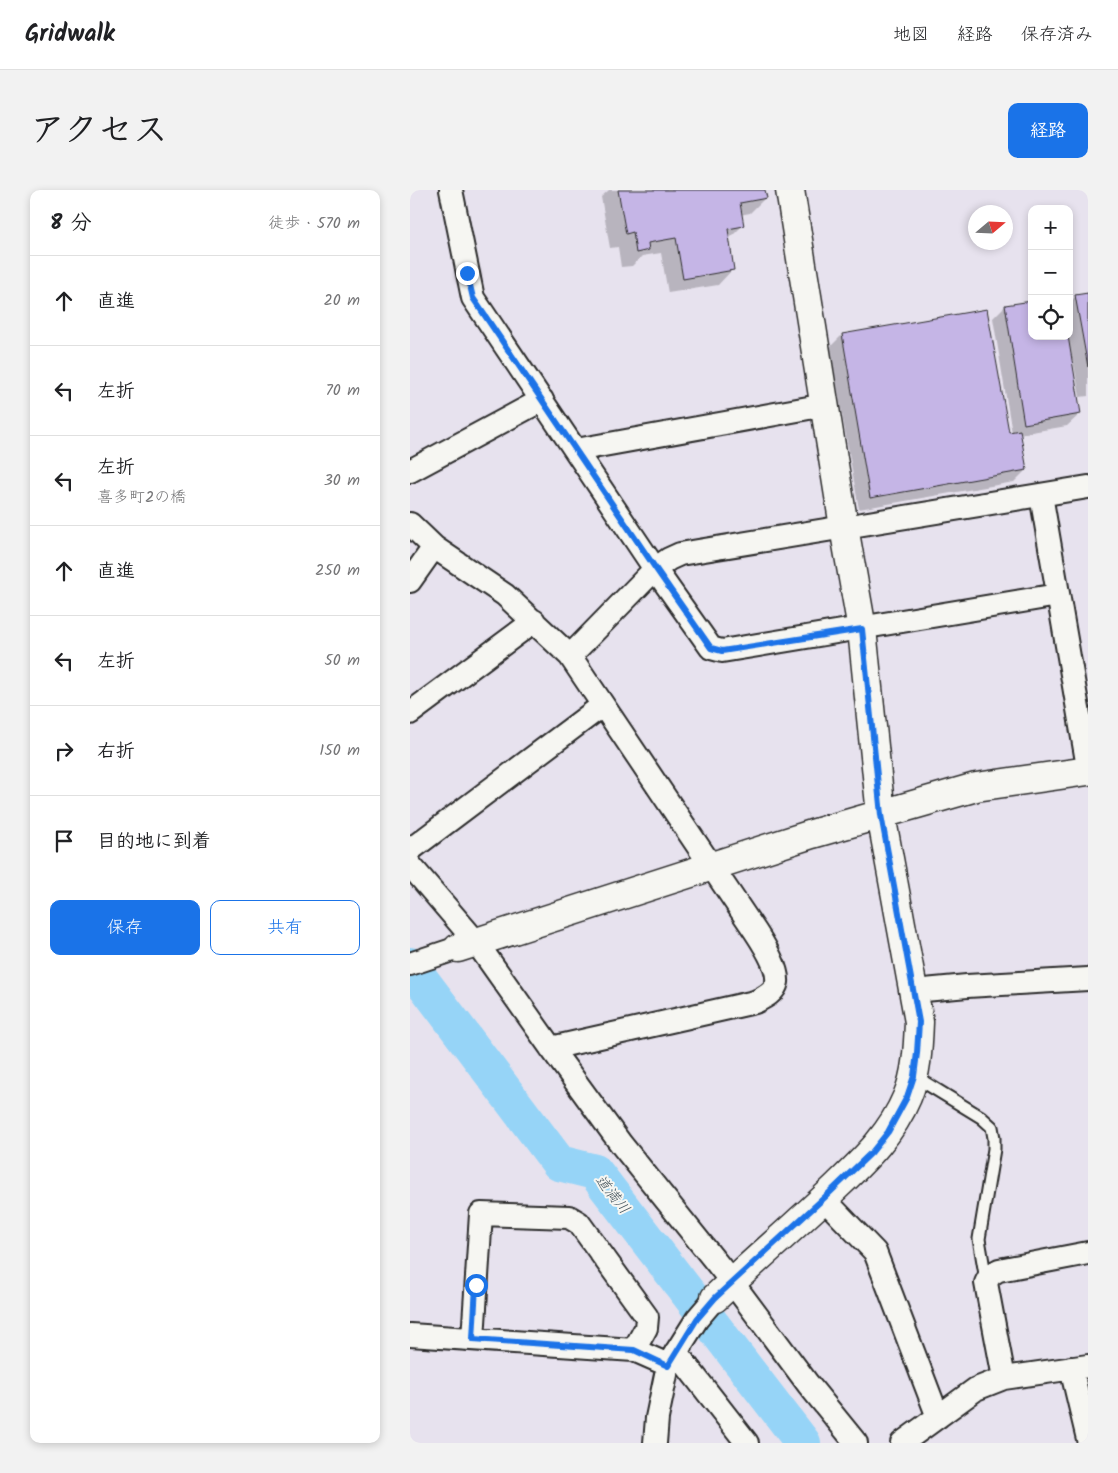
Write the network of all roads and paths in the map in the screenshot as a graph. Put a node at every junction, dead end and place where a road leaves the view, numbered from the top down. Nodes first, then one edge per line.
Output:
1 (452, 190) edge
2 (790, 190) edge
3 (542, 400) junction
4 (825, 405) junction
5 (576, 450) junction
6 (410, 471) edge
7 (1088, 487) edge
8 (1041, 495) junction
9 (410, 524) edge
10 (844, 527) junction
11 (434, 547) junction
12 (656, 569) junction
13 (410, 581) edge
14 (1058, 595) junction
15 (534, 621) junction
16 (862, 629) junction
17 (570, 656) junction
18 (603, 705) junction
19 (410, 713) edge
20 (1088, 769) edge
21 (881, 815) junction
22 (410, 850) edge
23 (410, 865) edge
24 (712, 867) junction
25 (467, 945) junction
26 (410, 964) edge
27 (1088, 979) edge
28 (914, 991) junction
29 (550, 1048) junction
30 (914, 1076) junction
31 (824, 1198) junction
32 (1088, 1253) edge
33 (986, 1283) junction
34 (723, 1290) junction
35 (410, 1335) edge
36 (473, 1339) junction
37 (634, 1350) junction
38 (675, 1354) junction
39 (1080, 1367) edge
40 (1004, 1378) junction
41 (938, 1417) junction
42 (1088, 1439) edge
43 (655, 1443) edge
44 (747, 1443) edge
45 (856, 1443) edge
46 (902, 1443) edge

1 - 3 street
2 - 4 street
3 - 5 street
3 - 6 street
4 - 5 street
4 - 10 street
5 - 12 street
7 - 8 street
8 - 10 street
8 - 14 street
9 - 11 street
10 - 12 street
10 - 16 street
11 - 13 street
11 - 15 street
12 - 16 street
12 - 17 street
14 - 16 street
14 - 20 street
15 - 17 street
15 - 19 street
16 - 21 street
17 - 18 street
18 - 22 street
18 - 24 street
20 - 21 street
21 - 24 street
21 - 28 street
23 - 25 street
24 - 25 street
24 - 29 street
25 - 26 street
25 - 29 street
27 - 28 street
28 - 30 street
29 - 34 street
30 - 31 street
30 - 33 lane
31 - 34 street
31 - 41 street
32 - 33 street
33 - 40 street
34 - 38 street
34 - 45 street
35 - 36 street
36 - 37 street
36 - 37 street
37 - 38 street
38 - 43 street
38 - 44 street
39 - 40 street
39 - 42 street
40 - 41 street
41 - 46 street

